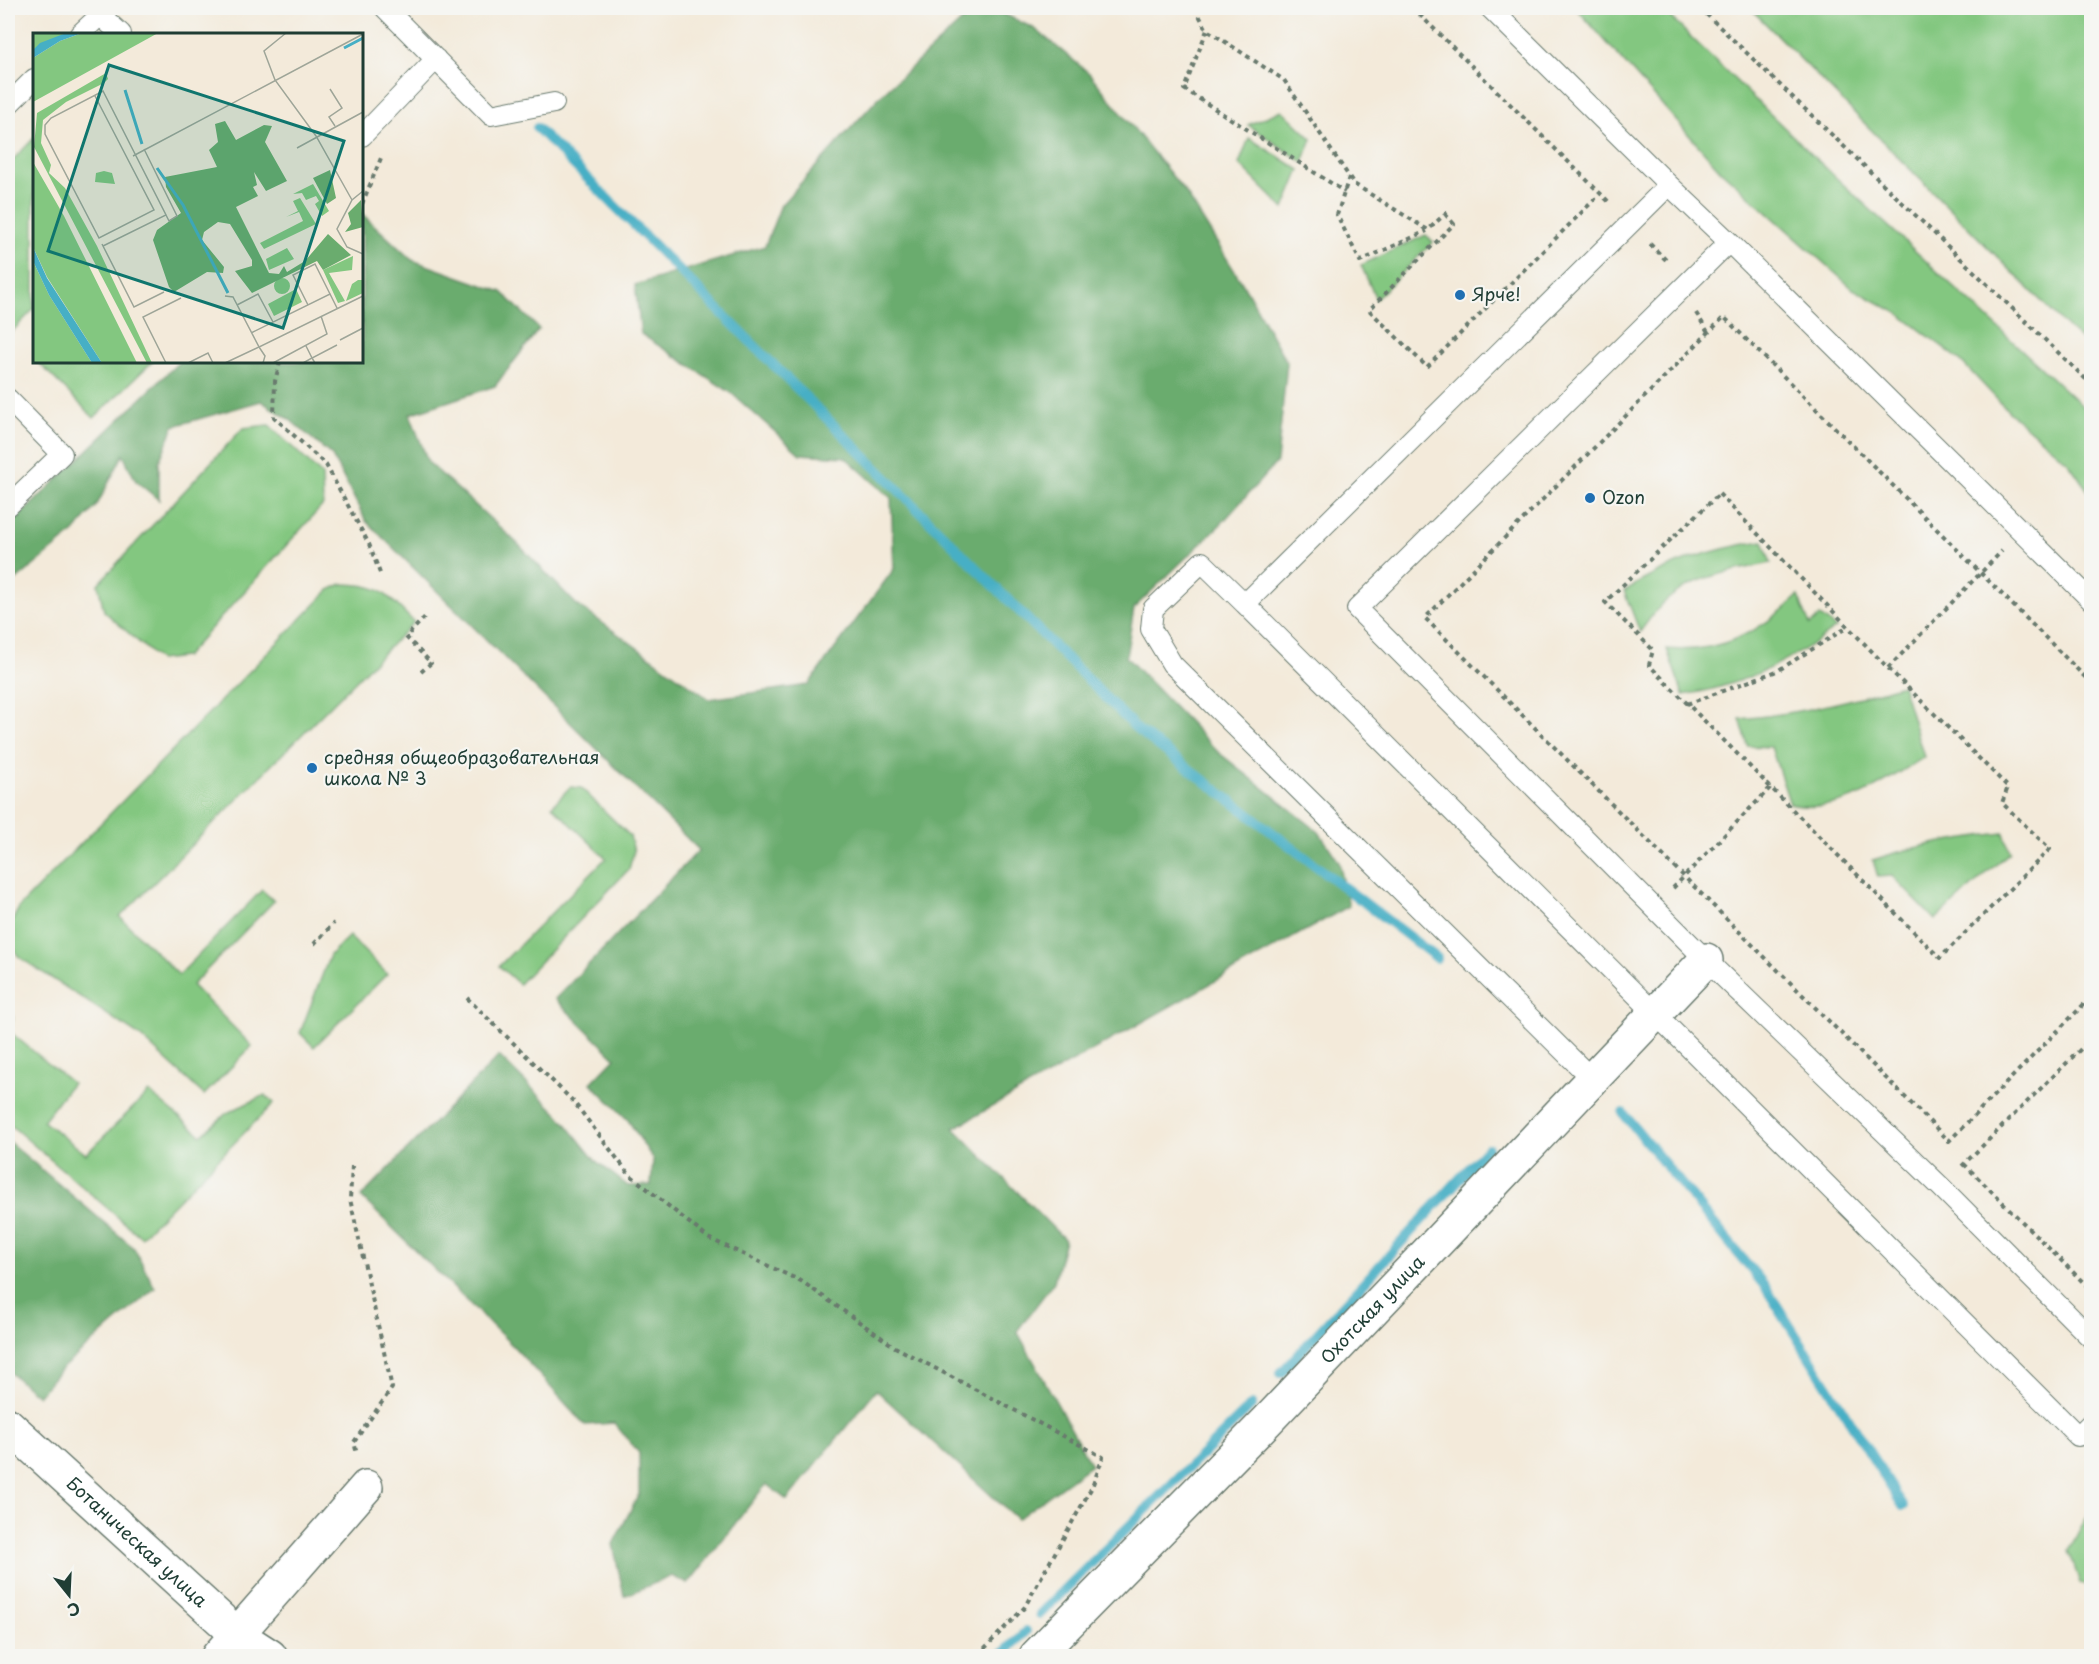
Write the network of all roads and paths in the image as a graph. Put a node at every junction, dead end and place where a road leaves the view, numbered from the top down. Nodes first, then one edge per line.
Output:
1 (385, 8) edge
2 (1195, 8) edge
3 (1413, 8) edge
4 (1490, 8) edge
5 (1700, 8) edge
6 (104, 11) edge
7 (1207, 30) junction
8 (81, 33) edge
9 (120, 33) edge
10 (436, 59) junction
11 (33, 80) edge
12 (554, 103) dead end
13 (8, 105) edge
14 (363, 135) edge
15 (1349, 177) junction
16 (1669, 185) junction
17 (1345, 192) junction
18 (1600, 194) junction
19 (1449, 210) dead end
20 (1445, 214) junction
21 (1630, 223) junction
22 (1428, 230) junction
23 (1729, 242) junction
24 (1682, 289) junction
25 (1708, 332) junction
26 (280, 363) edge
27 (2091, 385) edge
28 (8, 399) edge
29 (8, 506) edge
30 (2021, 531) junction
31 (1980, 573) junction
32 (381, 576) dead end
33 (2091, 601) edge
34 (1245, 604) junction
35 (425, 617) dead end
36 (1848, 627) junction
37 (1887, 668) junction
38 (422, 672) dead end
39 (2091, 684) edge
40 (1687, 704) junction
41 (1771, 788) junction
42 (1684, 877) junction
43 (1655, 907) junction
44 (334, 922) dead end
45 (314, 944) dead end
46 (1706, 960) junction
47 (2091, 996) edge
48 (467, 998) dead end
49 (1655, 1012) junction
50 (2091, 1038) edge
51 (1592, 1079) junction
52 (1964, 1164) junction
53 (352, 1166) dead end
54 (1941, 1186) junction
55 (2091, 1291) edge
56 (2091, 1339) edge
57 (2091, 1422) edge
58 (8, 1425) edge
59 (366, 1487) joint
60 (228, 1646) edge
61 (270, 1656) edge
62 (977, 1656) edge
63 (1036, 1656) edge

1 - 10 lane
2 - 7 path
3 - 18 path
4 - 16 lane
5 - 27 path
6 - 8 lane
6 - 9 lane
7 - 15 path
7 - 17 path
10 - 12 lane
10 - 14 lane
11 - 13 lane
15 - 17 path
15 - 22 path
16 - 21 lane
16 - 23 lane
17 - 22 path
18 - 20 path
18 - 21 path
19 - 20 path
20 - 22 path
21 - 24 path
21 - 34 lane
23 - 24 lane
23 - 30 lane
24 - 25 path
24 - 43 lane
25 - 31 path
25 - 42 path
26 - 32 path
28 - 29 lane
30 - 31 path
30 - 33 lane
31 - 37 path
31 - 39 path
34 - 49 lane
34 - 51 lane
35 - 38 path
36 - 37 path
36 - 40 path
36 - 40 path
37 - 41 path
40 - 41 path
41 - 42 path
42 - 43 path
42 - 47 path
43 - 46 lane
44 - 45 path
46 - 49 street, Охотская улица
46 - 54 lane
48 - 62 path
49 - 51 street, Охотская улица
49 - 57 lane
50 - 52 path
51 - 63 street, Охотская улица
52 - 54 path
52 - 55 path
53 - 59 path
54 - 56 lane
58 - 60 street, Ботаническая улица
59 - 60 street
60 - 61 street, Ботаническая улица

